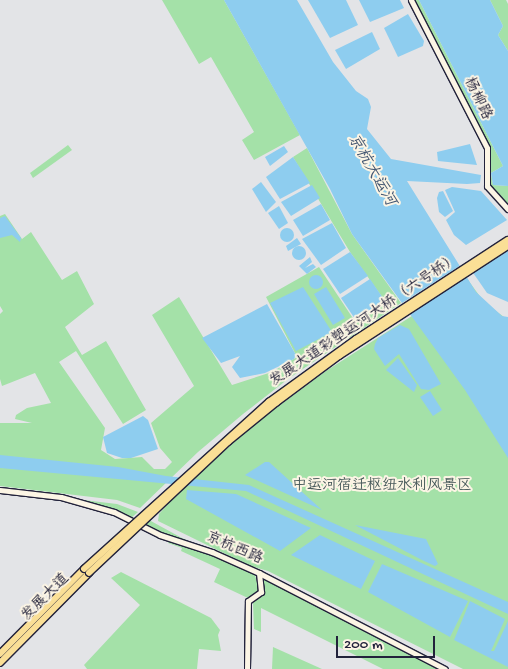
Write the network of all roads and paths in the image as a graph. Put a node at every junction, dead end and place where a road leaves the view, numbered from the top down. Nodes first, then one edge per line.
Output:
1 (411, 0) edge
2 (508, 209) edge
3 (508, 240) edge
4 (508, 246) edge
5 (0, 490) edge
6 (87, 571) junction
7 (259, 573) junction
8 (0, 654) edge
9 (0, 663) edge
10 (247, 669) edge
11 (446, 669) edge

1 - 2 street, 杨柳路
3 - 6 main road, 发展大道彩塑运河大桥（六号桥）, bridge
4 - 6 main road, 发展大道彩塑运河大桥（六号桥）, bridge
5 - 7 street, 京杭西路
6 - 8 main road, 发展大道
6 - 9 main road, 发展大道
7 - 10 street
7 - 11 street, 京杭西路

